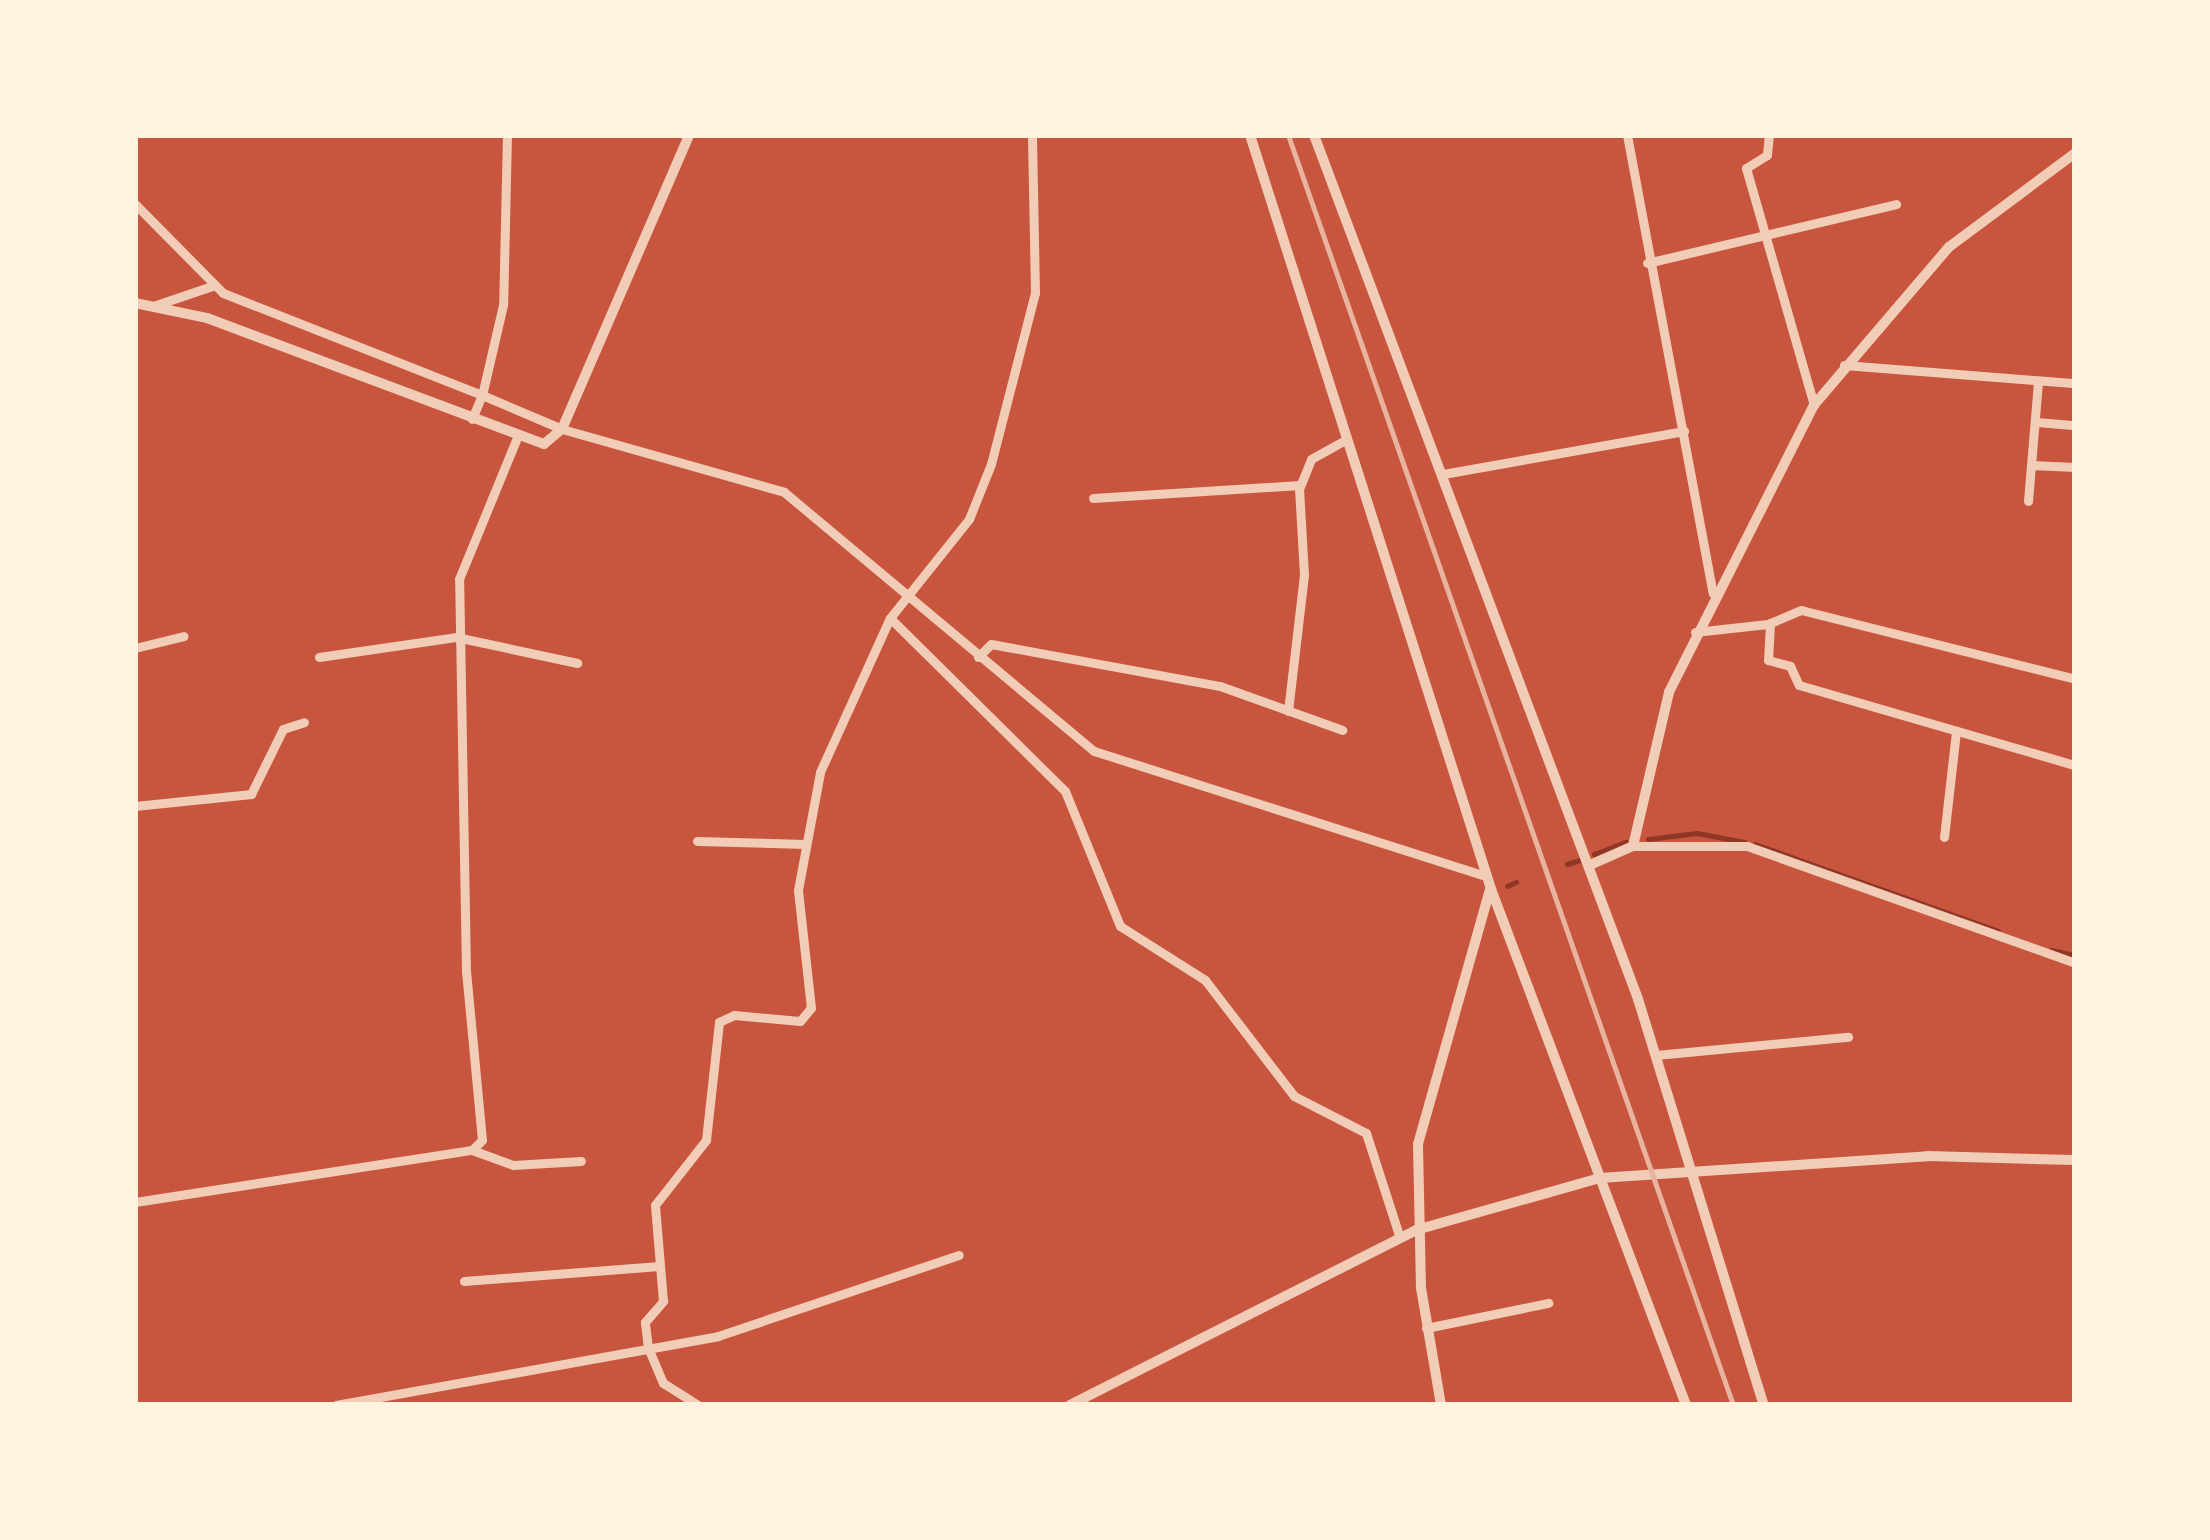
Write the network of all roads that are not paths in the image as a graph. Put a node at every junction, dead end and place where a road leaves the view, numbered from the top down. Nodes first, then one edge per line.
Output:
1 (507, 135) edge
2 (689, 135) edge
3 (1032, 135) edge
4 (1250, 135) edge
5 (1314, 135) edge
6 (1627, 135) edge
7 (1769, 135) edge
8 (2075, 153) edge
9 (135, 204) edge
10 (1896, 204) dead end
11 (1766, 232) junction
12 (1647, 263) junction
13 (214, 285) junction
14 (135, 302) edge
15 (156, 306) junction
16 (1843, 365) junction
17 (2038, 382) junction
18 (2075, 383) edge
19 (482, 394) junction
20 (1814, 404) junction
21 (472, 420) junction
22 (2037, 422) junction
23 (2075, 424) edge
24 (562, 429) junction
25 (1684, 432) junction
26 (1347, 439) junction
27 (516, 440) junction
28 (2032, 464) junction
29 (2075, 467) edge
30 (1443, 474) junction
31 (1300, 484) junction
32 (1093, 498) dead end
33 (2028, 501) dead end
34 (906, 594) junction
35 (1713, 594) junction
36 (890, 618) junction
37 (1770, 624) junction
38 (1695, 632) junction
39 (184, 636) dead end
40 (456, 637) junction
41 (135, 648) edge
42 (320, 657) dead end
43 (978, 657) junction
44 (576, 663) dead end
45 (2075, 679) edge
46 (1288, 711) junction
47 (304, 722) dead end
48 (1342, 730) dead end
49 (1956, 731) junction
50 (2075, 766) edge
51 (135, 806) edge
52 (1944, 837) dead end
53 (697, 841) dead end
54 (806, 844) junction
55 (1634, 846) junction
56 (1590, 865) junction
57 (1486, 876) junction
58 (1490, 889) junction
59 (2075, 963) edge
60 (1848, 1037) dead end
61 (1656, 1055) junction
62 (472, 1150) junction
63 (2075, 1160) edge
64 (580, 1162) dead end
65 (1688, 1170) junction
66 (1600, 1178) junction
67 (135, 1202) edge
68 (1416, 1230) junction
69 (1400, 1238) junction
70 (959, 1255) dead end
71 (659, 1266) junction
72 (464, 1281) dead end
73 (1548, 1303) dead end
74 (1426, 1328) junction
75 (648, 1348) junction
76 (336, 1405) edge
77 (698, 1405) edge
78 (1070, 1405) edge
79 (1441, 1405) edge
80 (1686, 1405) edge
81 (1764, 1405) edge

1 - 19 street
2 - 24 street
3 - 34 street
4 - 26 street
5 - 30 street
6 - 12 street
7 - 11 street
8 - 16 street
9 - 13 street
10 - 11 street
11 - 12 street
11 - 20 street
12 - 25 street
13 - 15 street
13 - 19 street
14 - 15 street
15 - 21 street
16 - 17 street
16 - 20 street
17 - 18 street
17 - 22 street
19 - 21 street
19 - 24 street
20 - 35 street
21 - 27 street
22 - 23 street
22 - 28 street
24 - 27 street
24 - 34 street
25 - 30 street
25 - 35 street
26 - 31 street
26 - 57 street
27 - 40 street
28 - 29 street
28 - 33 street
30 - 56 street
31 - 32 street
31 - 46 street
34 - 36 street
34 - 43 street
35 - 38 street
36 - 54 street
36 - 69 street
37 - 38 street
37 - 45 street
37 - 49 street
38 - 55 street
39 - 41 street
40 - 42 street
40 - 44 street
40 - 62 street
43 - 46 street
43 - 57 street
46 - 48 street
47 - 51 street
49 - 50 street
49 - 52 street
53 - 54 street
54 - 71 street
55 - 56 street
55 - 59 street
56 - 61 street
57 - 58 street
58 - 66 street
58 - 68 street
60 - 61 street
61 - 65 street
62 - 64 street
62 - 67 street
63 - 65 street
65 - 66 street
65 - 81 street
66 - 68 street
66 - 80 street
68 - 69 street
68 - 74 street
69 - 78 street
70 - 75 street
71 - 72 street
71 - 75 street
73 - 74 street
74 - 79 street
75 - 76 street
75 - 77 street

